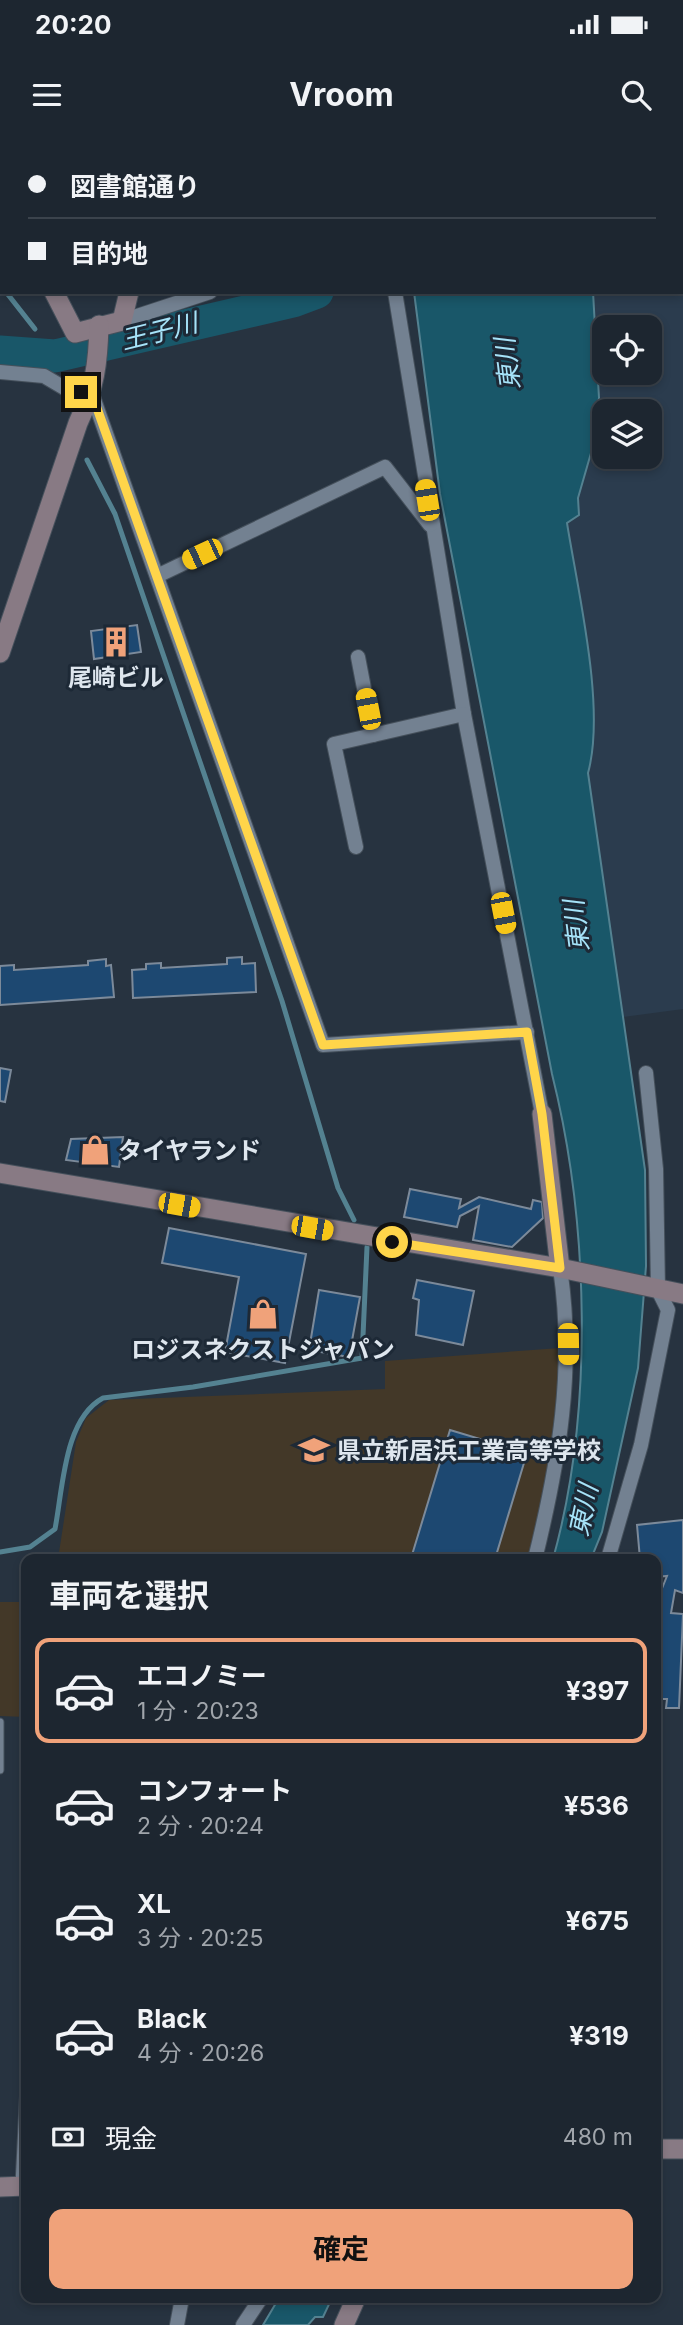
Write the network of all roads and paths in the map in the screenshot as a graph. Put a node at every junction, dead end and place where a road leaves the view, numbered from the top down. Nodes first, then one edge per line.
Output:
1 (55, 294) edge
2 (129, 294) edge
3 (200, 294) edge
4 (395, 294) edge
5 (122, 321) junction
6 (99, 325) junction
7 (0, 372) edge
8 (92, 394) junction
9 (431, 526) junction
10 (156, 576) junction
11 (0, 653) edge
12 (358, 657) dead end
13 (464, 714) junction
14 (373, 735) junction
15 (356, 847) dead end
16 (527, 1032) junction
17 (646, 1073) dead end
18 (542, 1114) joint
19 (0, 1173) edge
20 (560, 1268) junction
21 (658, 1290) junction
22 (683, 1294) edge
23 (535, 1554) edge
24 (609, 1554) edge
25 (0, 1721) edge
26 (0, 1770) edge
27 (21, 2109) edge
28 (683, 2149) edge
29 (661, 2150) edge
30 (15, 2186) edge
31 (181, 2303) edge
32 (258, 2303) edge
33 (354, 2303) edge
34 (177, 2325) edge
35 (243, 2325) edge
36 (344, 2325) edge

1 - 6 street
2 - 5 street
3 - 5 street
4 - 9 street
5 - 6 street
6 - 8 street
7 - 8 street
8 - 10 street
8 - 11 street
9 - 10 street
9 - 13 street
10 - 16 street
12 - 14 street
13 - 14 street
13 - 16 street
14 - 15 street
16 - 18 street
17 - 21 street
18 - 20 street
19 - 20 street
20 - 21 street
20 - 23 street
21 - 22 street
21 - 24 street
25 - 26 lane
27 - 30 lane
28 - 29 street
31 - 34 street
32 - 35 street
33 - 36 street

